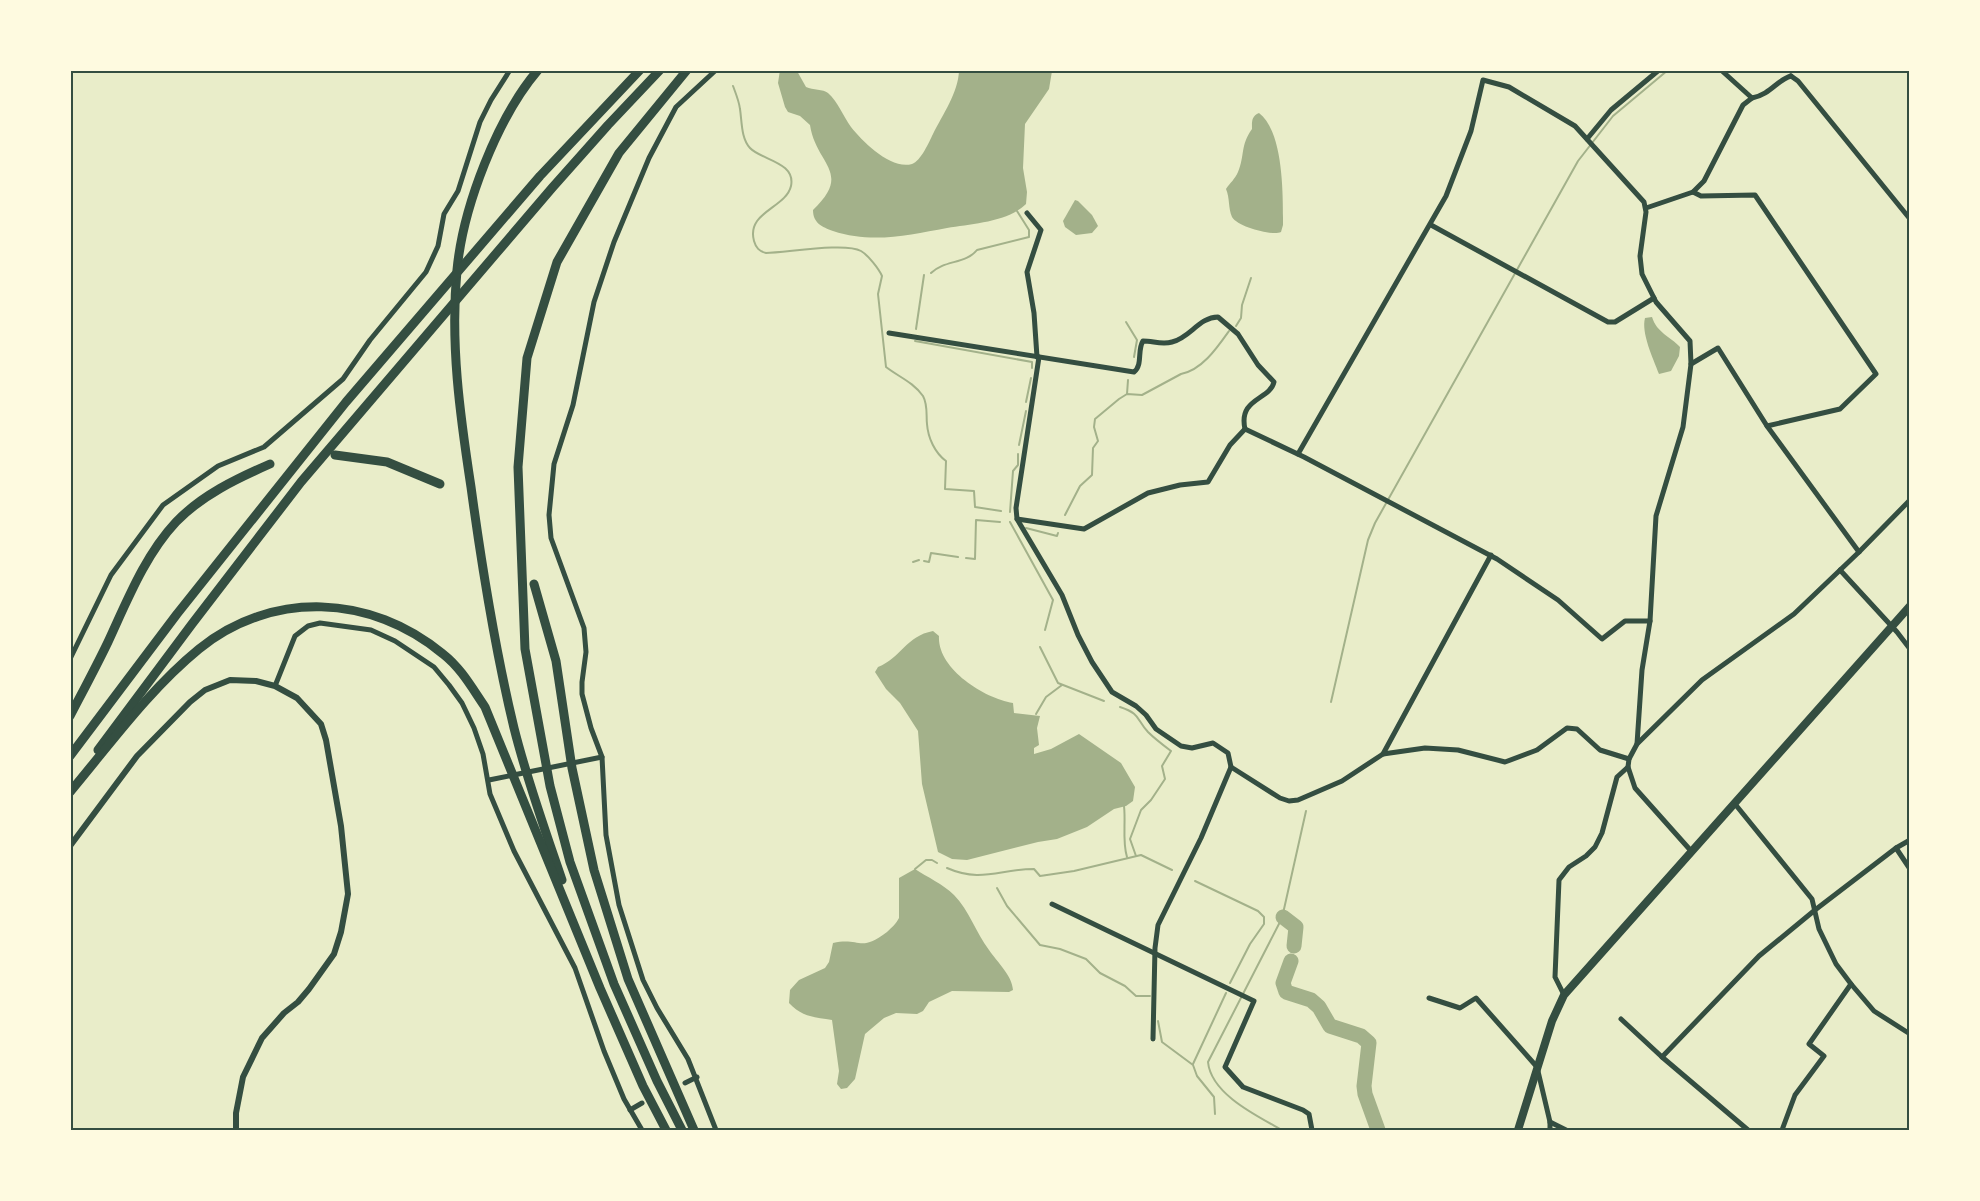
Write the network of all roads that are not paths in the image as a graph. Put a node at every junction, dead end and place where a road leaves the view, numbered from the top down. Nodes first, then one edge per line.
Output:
1 (510, 70) edge
2 (538, 70) edge
3 (640, 70) edge
4 (660, 70) edge
5 (687, 70) edge
6 (716, 70) edge
7 (1659, 70) edge
8 (1722, 70) edge
9 (1792, 73) edge
10 (1752, 98) junction
11 (1589, 142) junction
12 (1693, 192) junction
13 (1646, 208) junction
14 (1027, 213) dead end
15 (1910, 219) edge
16 (1431, 225) junction
17 (1654, 298) junction
18 (889, 333) dead end
19 (1038, 357) junction
20 (1691, 364) junction
21 (1767, 426) junction
22 (1245, 429) junction
23 (1298, 454) junction
24 (335, 455) dead end
25 (270, 464) dead end
26 (440, 484) dead end
27 (1910, 500) edge
28 (1017, 519) junction
29 (1859, 552) junction
30 (1491, 555) junction
31 (1840, 570) junction
32 (534, 584) dead end
33 (1910, 606) edge
34 (1650, 621) junction
35 (1891, 626) junction
36 (1910, 649) edge
37 (70, 659) edge
38 (275, 686) junction
39 (70, 716) edge
40 (1636, 744) junction
41 (1383, 754) junction
42 (70, 756) edge
43 (598, 757) junction
44 (1629, 759) junction
45 (1231, 767) junction
46 (1628, 767) junction
47 (492, 779) junction
48 (70, 790) edge
49 (1735, 804) junction
50 (1910, 840) edge
51 (70, 846) edge
52 (1896, 848) junction
53 (1692, 852) junction
54 (1910, 869) edge
55 (1052, 904) dead end
56 (1815, 910) junction
57 (1155, 953) junction
58 (1851, 984) junction
59 (600, 988) junction
60 (1564, 995) junction
61 (1429, 998) dead end
62 (1621, 1019) dead end
63 (1910, 1034) edge
64 (1153, 1039) dead end
65 (1662, 1057) junction
66 (1537, 1067) junction
67 (697, 1077) junction
68 (685, 1083) dead end
69 (642, 1104) dead end
70 (630, 1110) junction
71 (1550, 1122) junction
72 (236, 1131) edge
73 (642, 1131) edge
74 (666, 1131) edge
75 (682, 1131) edge
76 (694, 1131) edge
77 (716, 1131) edge
78 (1312, 1131) edge
79 (1518, 1131) edge
80 (1550, 1131) edge
81 (1566, 1131) edge
82 (1748, 1131) edge
83 (1782, 1131) edge

1 - 37 street
2 - 59 highway
3 - 42 highway
4 - 48 highway
5 - 75 highway
6 - 43 street
7 - 11 street
8 - 10 street
9 - 10 street
9 - 15 street
10 - 12 street
11 - 13 street
11 - 16 street
12 - 13 street
12 - 21 street
13 - 17 street
14 - 19 street
16 - 17 street
16 - 23 street
17 - 20 street
18 - 19 street
19 - 22 street
19 - 28 street
20 - 21 street
20 - 34 street
21 - 29 street
22 - 23 street
22 - 28 street
23 - 30 street
24 - 26 highway
25 - 39 highway
27 - 29 street
28 - 45 street
29 - 31 street
30 - 34 street
30 - 41 street
31 - 35 street
31 - 40 street
32 - 76 highway
33 - 35 main road
34 - 40 street
35 - 36 street
35 - 49 main road
38 - 47 street
38 - 51 street
38 - 72 street
40 - 44 street
41 - 44 street
41 - 45 street
43 - 47 street
43 - 67 street
44 - 46 street
45 - 57 street
46 - 53 street
46 - 60 street
47 - 70 street
48 - 59 highway
49 - 53 main road
49 - 56 street
50 - 52 street
52 - 54 street
52 - 56 street
53 - 60 main road
55 - 57 street
56 - 58 street
56 - 65 street
57 - 64 street
57 - 78 street
58 - 63 street
58 - 83 street
59 - 74 highway
60 - 66 main road
61 - 66 street
62 - 65 street
65 - 82 street
66 - 71 street
66 - 79 main road
67 - 68 street
67 - 77 street
69 - 70 street
70 - 73 street
71 - 80 street
71 - 81 street

